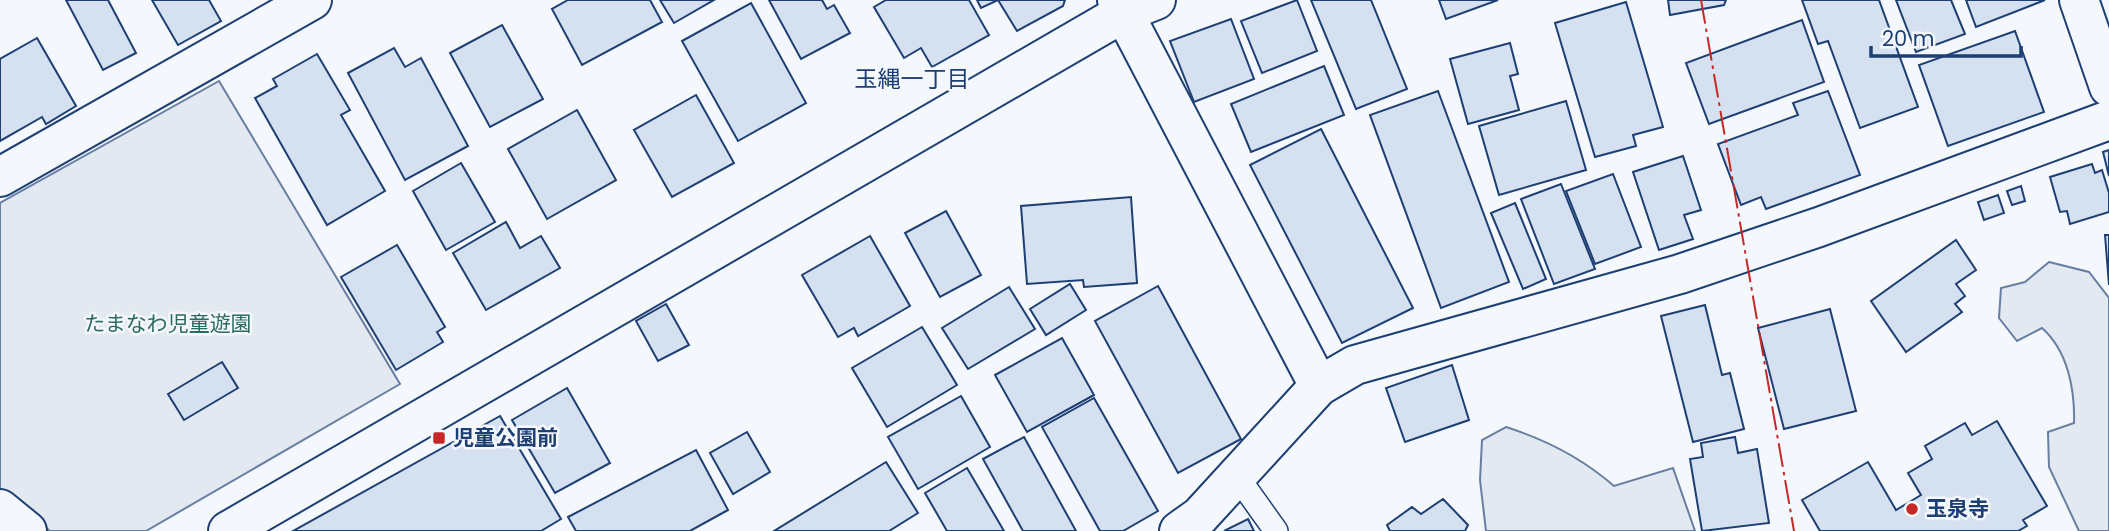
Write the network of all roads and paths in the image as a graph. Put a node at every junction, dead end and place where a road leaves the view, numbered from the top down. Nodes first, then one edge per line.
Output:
1 (312, 0) edge
2 (2079, 0) edge
3 (1132, 4) edge
4 (2109, 87) edge
5 (2109, 120) edge
6 (0, 177) edge
7 (1319, 386) junction
8 (1236, 475) junction
9 (0, 509) edge
10 (27, 531) edge
11 (228, 531) edge
12 (1179, 531) edge
13 (1276, 531) edge

1 - 6 street
2 - 4 street
3 - 7 street
3 - 11 street
5 - 7 street
7 - 8 street
8 - 12 street
8 - 13 lane
9 - 10 street

